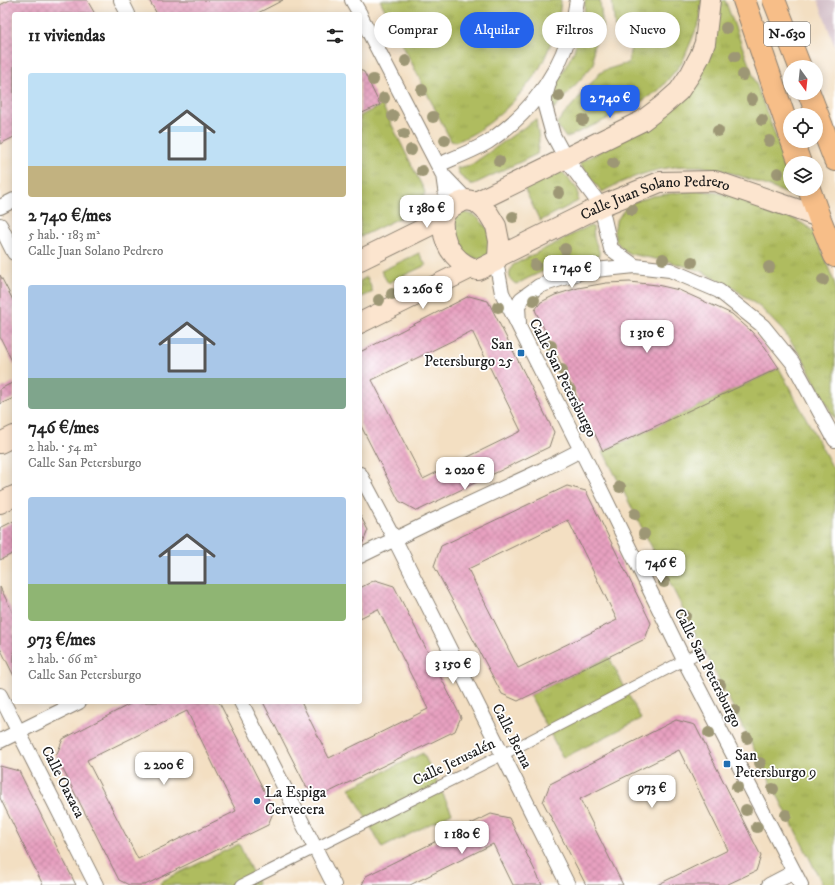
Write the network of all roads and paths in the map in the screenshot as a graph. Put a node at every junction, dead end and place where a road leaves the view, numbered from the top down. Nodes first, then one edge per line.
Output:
1 (121, 0) edge
2 (352, 0) edge
3 (577, 0) edge
4 (710, 0) edge
5 (744, 0) edge
6 (774, 0) edge
7 (127, 12) edge
8 (357, 12) edge
9 (362, 22) edge
10 (797, 60) edge
11 (549, 81) junction
12 (813, 100) edge
13 (783, 114) edge
14 (566, 159) junction
15 (835, 160) edge
16 (441, 170) junction
17 (812, 196) edge
18 (12, 201) edge
19 (471, 201) junction
20 (601, 206) junction
21 (0, 207) edge
22 (445, 215) junction
23 (819, 217) junction
24 (0, 225) edge
25 (12, 249) edge
26 (835, 256) edge
27 (362, 259) edge
28 (486, 264) junction
29 (635, 266) junction
30 (362, 322) edge
31 (520, 329) junction
32 (12, 437) edge
33 (835, 440) edge
34 (0, 443) edge
35 (581, 450) junction
36 (362, 478) edge
37 (12, 497) edge
38 (0, 503) edge
39 (395, 540) junction
40 (362, 555) edge
41 (700, 652) dead end
42 (684, 660) junction
43 (0, 695) edge
44 (75, 704) edge
45 (242, 704) edge
46 (19, 733) junction
47 (0, 741) edge
48 (502, 755) junction
49 (315, 848) junction
50 (794, 872) junction
51 (96, 885) edge
52 (241, 885) edge
53 (334, 885) edge
54 (568, 885) edge
55 (769, 885) edge
56 (801, 885) edge

1 - 7 street
2 - 8 street
3 - 11 street
4 - 14 main road
5 - 13 highway, N-630
6 - 10 highway, N-630
9 - 16 street
11 - 14 street
11 - 16 street
12 - 15 highway
14 - 19 main road
14 - 20 street
16 - 19 street
16 - 22 street
17 - 23 highway
18 - 21 street
19 - 22 main road
19 - 28 main road
20 - 23 main road, Calle Juan Solano Pedrero
20 - 28 main road, Calle Juan Solano Pedrero
20 - 29 street
22 - 27 main road
22 - 28 main road
23 - 26 highway
24 - 25 street
28 - 30 main road, Calle Juan Solano Pedrero
28 - 31 street, Calle San Petersburgo
29 - 31 street
29 - 33 street
31 - 35 street, Calle San Petersburgo
32 - 34 main road
35 - 39 street
35 - 42 street, Calle San Petersburgo
36 - 39 street, Calle Berna
37 - 38 main road
39 - 40 street
39 - 48 street, Calle Berna
41 - 42 street, Calle Jerusalén
42 - 48 street, Calle Jerusalén
42 - 50 street, Calle San Petersburgo
43 - 46 street, Calle Oaxaca
44 - 46 street
45 - 49 street
46 - 47 street
46 - 51 street, Calle Oaxaca
48 - 49 street, Calle Jerusalén
48 - 54 street, Calle Berna
49 - 52 street, Calle Jerusalén
49 - 53 street
50 - 55 street
50 - 56 street, Calle San Petersburgo

